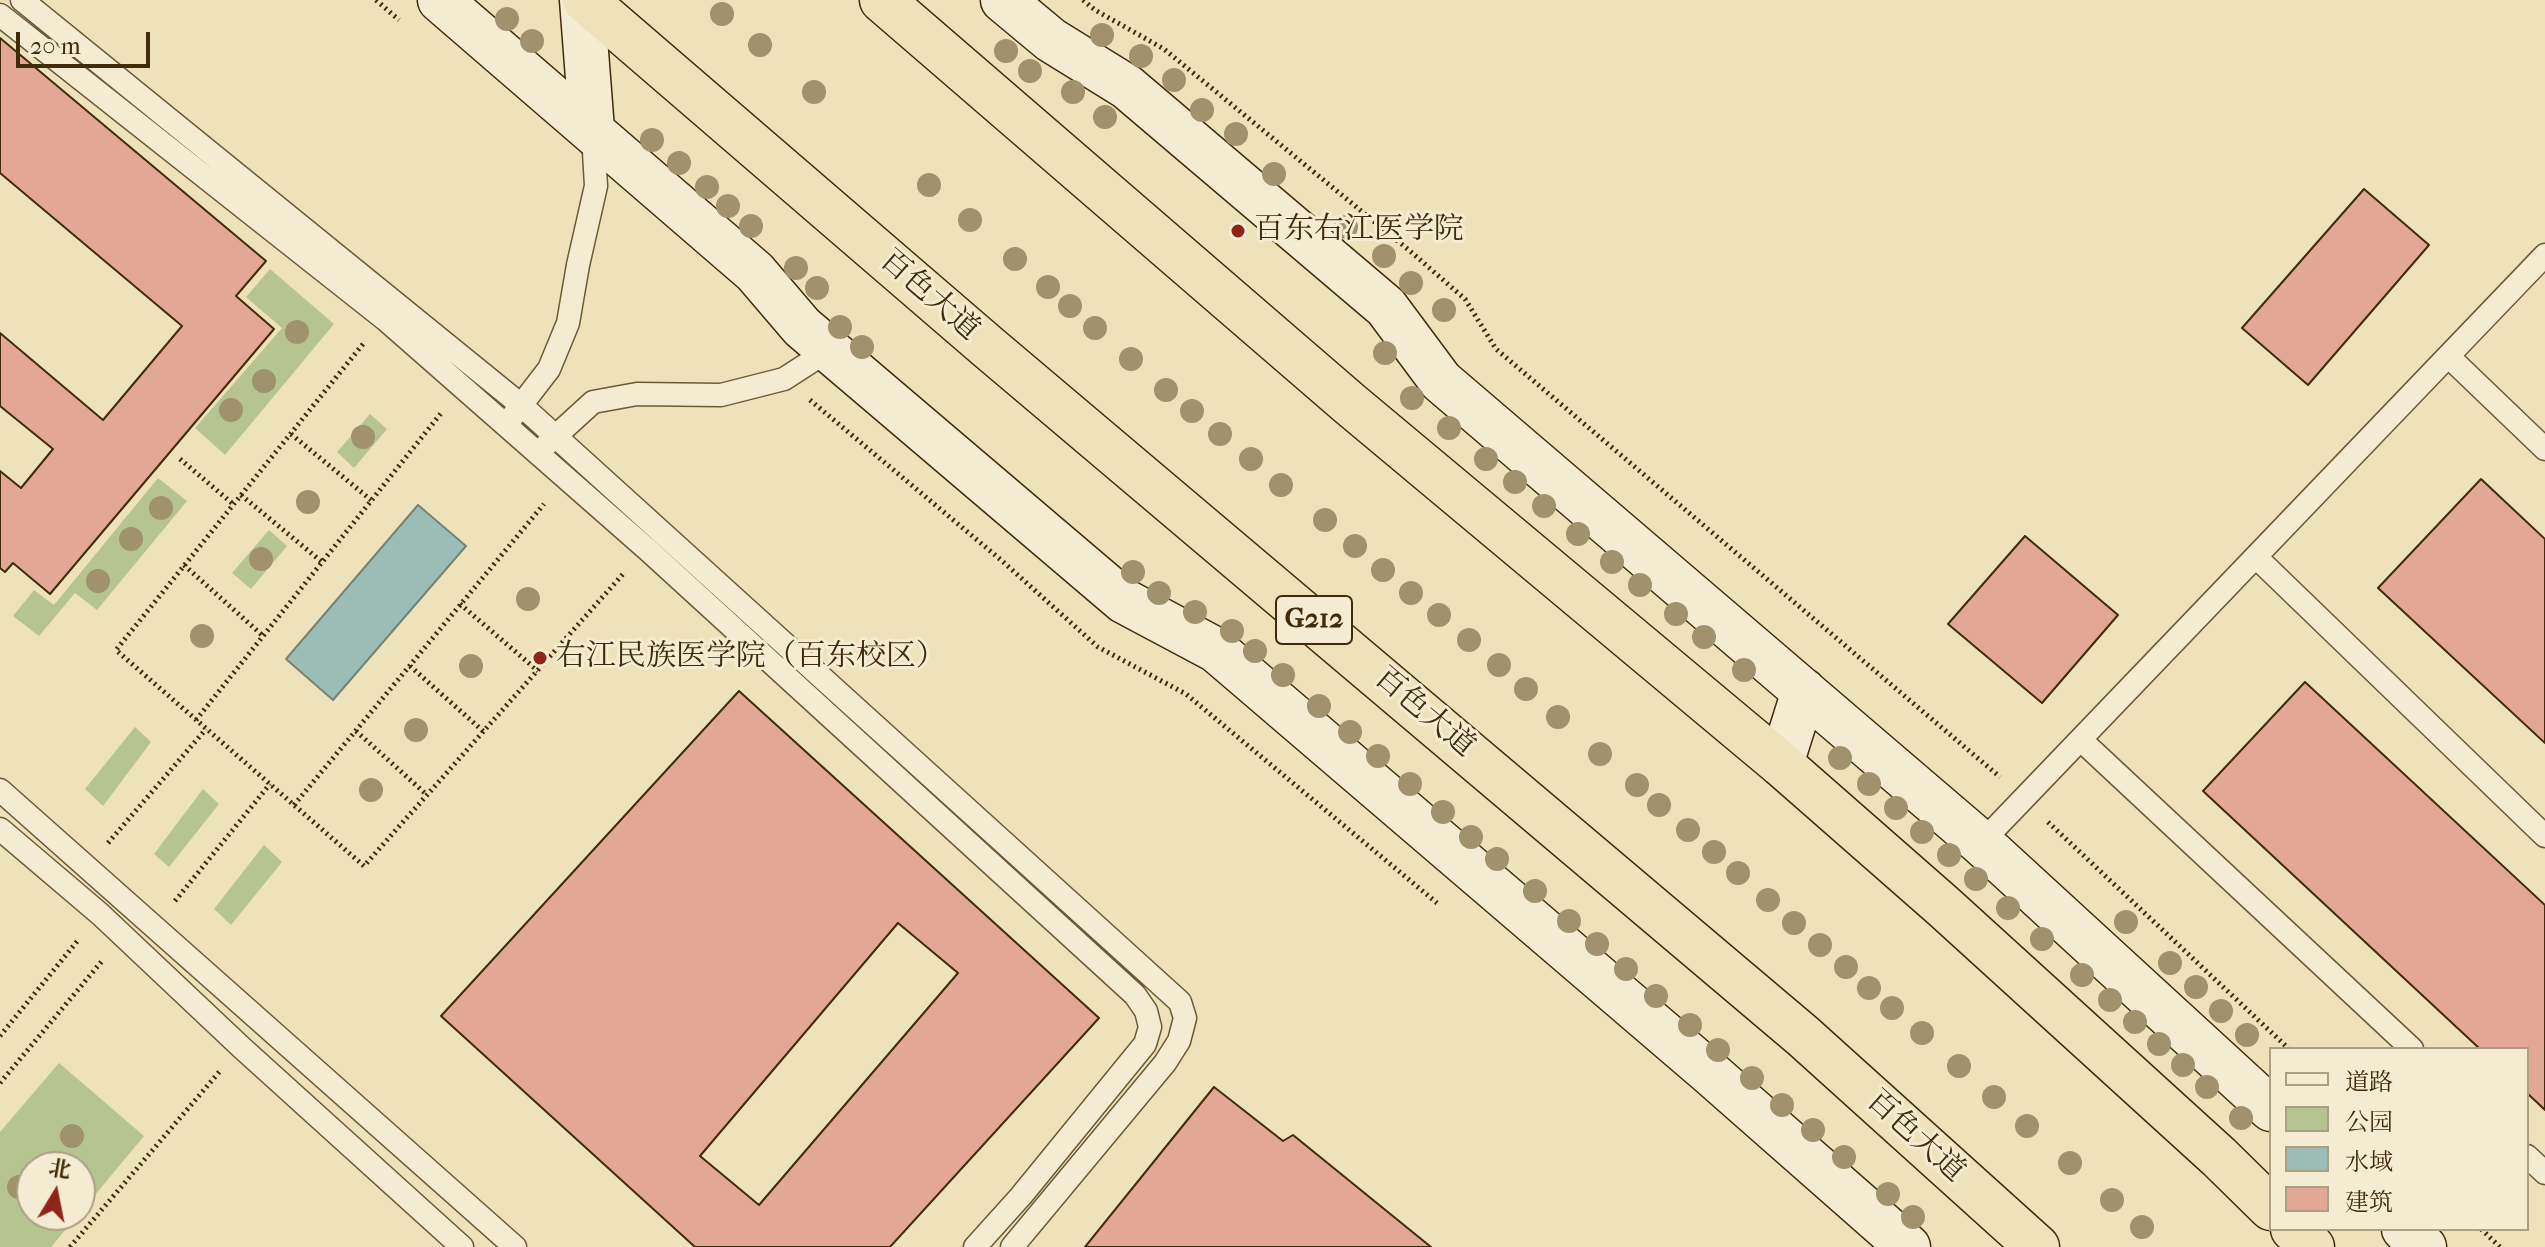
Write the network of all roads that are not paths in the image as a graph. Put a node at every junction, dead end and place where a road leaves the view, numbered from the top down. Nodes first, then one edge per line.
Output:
1 (22, 0) edge
2 (440, 0) edge
3 (584, 0) edge
4 (882, 0) edge
5 (1003, 0) edge
6 (0, 15) edge
7 (592, 130) junction
8 (2545, 255) edge
9 (829, 350) junction
10 (2448, 356) junction
11 (521, 405) junction
12 (507, 425) junction
13 (556, 437) junction
14 (2545, 449) edge
15 (536, 451) junction
16 (2256, 557) junction
17 (1804, 691) junction
18 (2082, 741) junction
19 (1781, 764) junction
20 (0, 790) edge
21 (0, 829) edge
22 (2545, 836) edge
23 (1981, 843) junction
24 (2410, 1047) edge
25 (2269, 1107) edge
26 (2529, 1158) edge
27 (2545, 1173) edge
28 (2269, 1206) edge
29 (2295, 1231) edge
30 (2406, 1231) edge
31 (462, 1247) edge
32 (515, 1247) edge
33 (975, 1247) edge
34 (1012, 1247) edge
35 (1908, 1247) edge
36 (2037, 1247) edge
37 (2312, 1247) edge
38 (2424, 1247) edge

1 - 11 lane
2 - 7 street
3 - 7 street
3 - 36 highway, 百色大道 / G212
4 - 19 highway
5 - 17 street
6 - 12 lane
7 - 9 street
7 - 11 lane
8 - 10 lane
9 - 13 lane
9 - 35 street
10 - 14 lane
10 - 16 lane
11 - 12 lane
11 - 13 lane
12 - 15 lane
13 - 15 lane
13 - 34 lane
15 - 33 lane
16 - 18 lane
16 - 22 lane
17 - 19 street
17 - 23 street
18 - 23 lane
18 - 24 lane
19 - 28 highway
20 - 32 lane
21 - 31 lane
23 - 25 street
26 - 27 lane
29 - 37 highway
30 - 38 street

